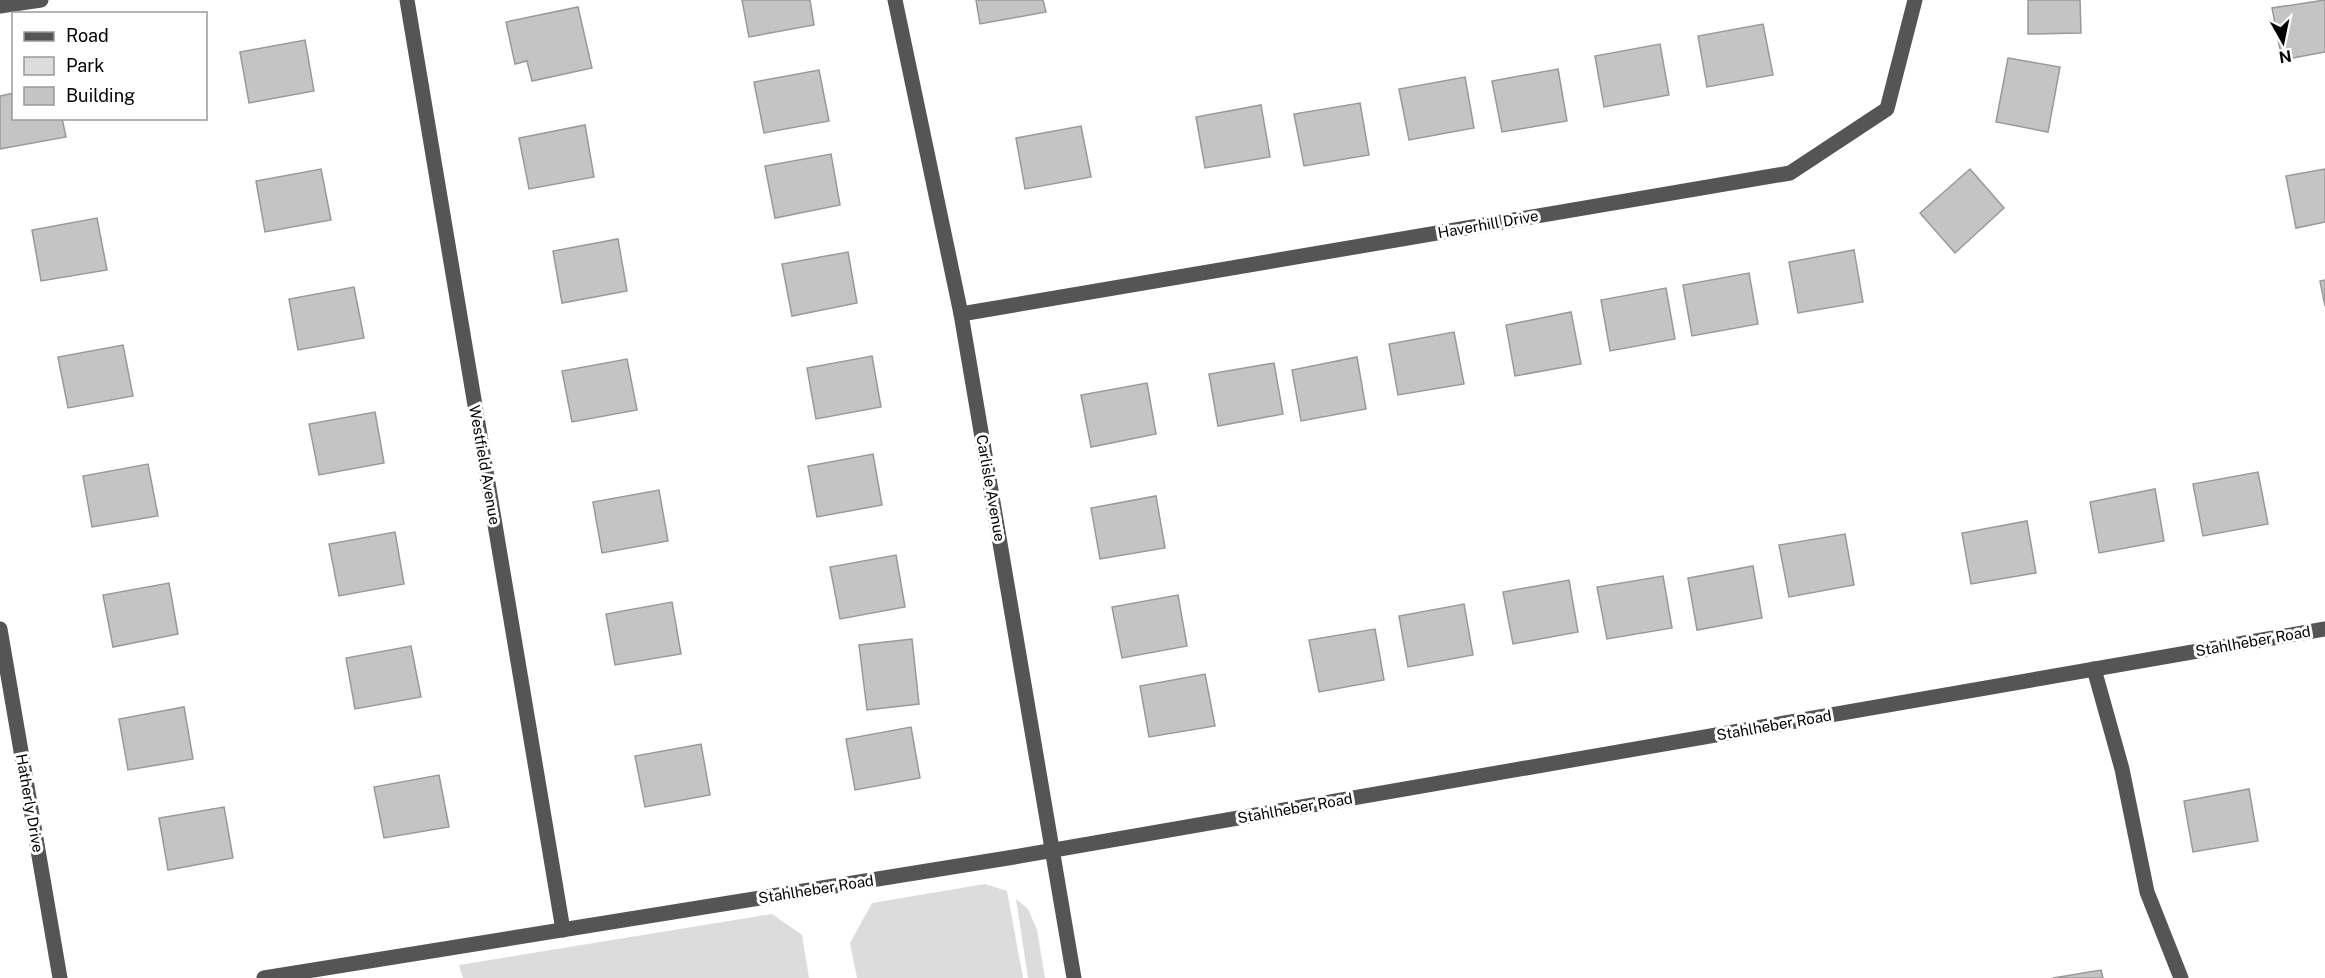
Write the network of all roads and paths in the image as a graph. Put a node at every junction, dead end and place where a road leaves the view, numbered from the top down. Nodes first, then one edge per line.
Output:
1 (41, 0) edge
2 (407, 0) edge
3 (895, 0) edge
4 (1915, 0) edge
5 (0, 6) edge
6 (961, 314) junction
7 (0, 629) edge
8 (2325, 629) edge
9 (2094, 669) junction
10 (1052, 850) junction
11 (563, 930) junction
12 (60, 978) edge
13 (264, 978) edge
14 (1074, 978) edge
15 (2181, 978) edge

1 - 5 street
2 - 11 street, Westfield Avenue
3 - 6 street, Carlisle Avenue
4 - 6 street, Haverhill Drive
6 - 10 street, Carlisle Avenue
7 - 12 street, Hatherly Drive
8 - 9 street, Stahlheber Road
9 - 10 street, Stahlheber Road
9 - 15 street
10 - 11 street, Stahlheber Road
10 - 14 street, Carlisle Avenue
11 - 13 street, Stahlheber Road

